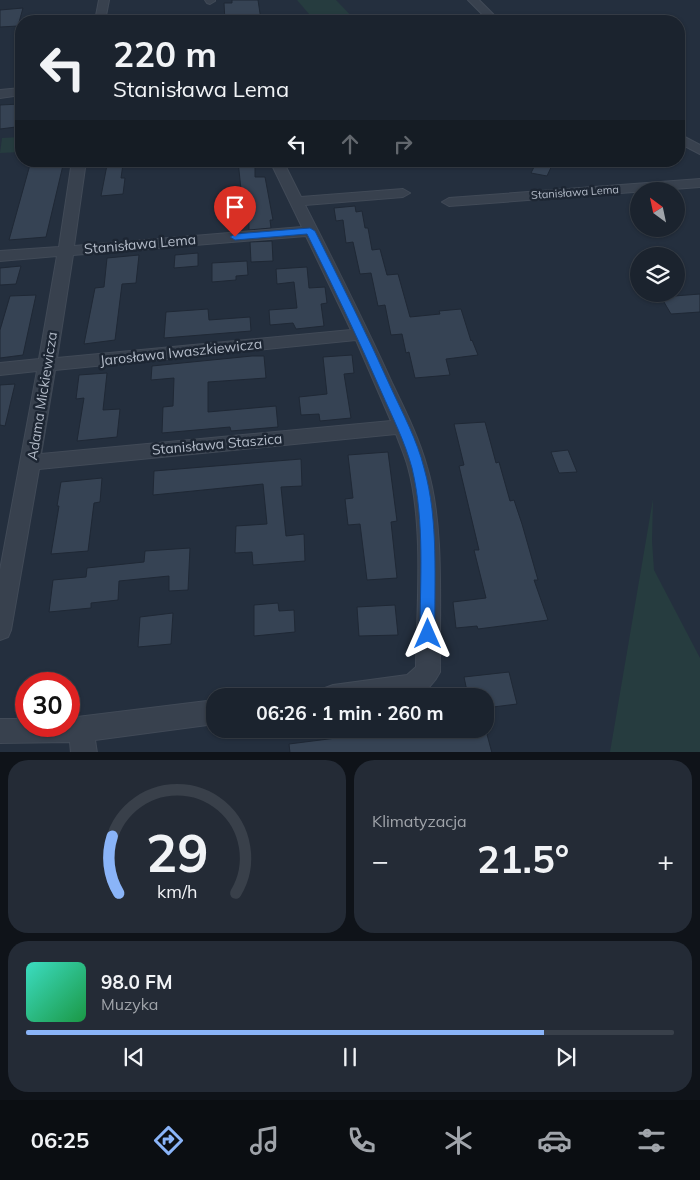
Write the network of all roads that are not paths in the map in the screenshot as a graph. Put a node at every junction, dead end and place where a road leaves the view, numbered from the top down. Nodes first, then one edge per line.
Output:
1 (104, 0) edge
2 (472, 0) edge
3 (101, 15) edge
4 (488, 15) edge
5 (15, 93) edge
6 (0, 94) edge
7 (685, 141) edge
8 (700, 150) edge
9 (78, 167) edge
10 (279, 167) edge
11 (700, 183) edge
12 (403, 194) dead end
13 (296, 202) junction
14 (449, 202) dead end
15 (310, 231) junction
16 (66, 250) junction
17 (0, 256) edge
18 (362, 334) junction
19 (46, 365) junction
20 (0, 369) edge
21 (403, 427) junction
22 (31, 462) junction
23 (0, 630) edge
24 (397, 688) edge
25 (206, 714) edge
26 (0, 732) edge
27 (82, 741) edge

1 - 3 street
2 - 4 street
5 - 6 street
7 - 8 street
9 - 16 street, Adama Mickiewicza
10 - 13 street
11 - 14 street, Stanisława Lema
12 - 13 street
13 - 15 street
15 - 16 street, Stanisława Lema
15 - 18 street
16 - 17 street, Stanisława Lema
16 - 19 street, Adama Mickiewicza
18 - 19 street, Jarosława Iwaszkiewicza
18 - 21 street
19 - 20 street, Jarosława Iwaszkiewicza
19 - 22 street, Adama Mickiewicza
21 - 22 street, Stanisława Staszica
21 - 24 street
22 - 23 street, Adama Mickiewicza
25 - 27 street
26 - 27 street

